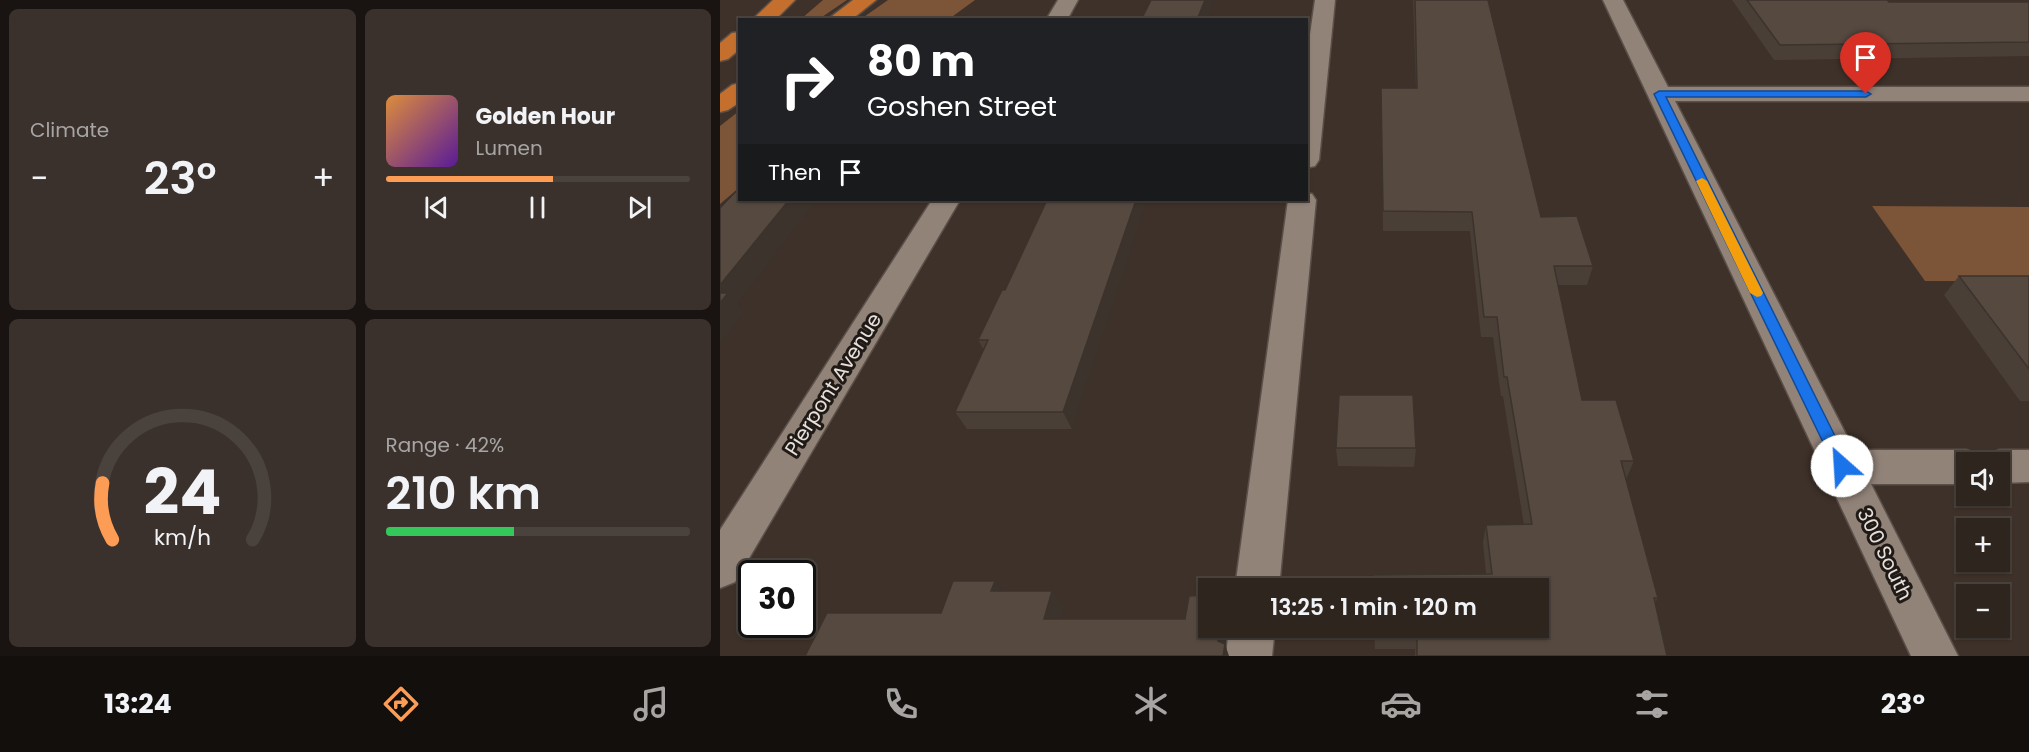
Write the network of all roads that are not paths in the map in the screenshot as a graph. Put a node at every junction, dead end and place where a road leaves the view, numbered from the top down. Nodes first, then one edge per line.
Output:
1 (786, 0) edge
2 (866, 0) edge
3 (1068, 0) edge
4 (1325, 0) edge
5 (1613, 0) edge
6 (764, 18) edge
7 (840, 18) edge
8 (1057, 18) edge
9 (738, 40) edge
10 (720, 54) edge
11 (738, 92) edge
12 (1659, 94) junction
13 (2029, 94) edge
14 (720, 105) edge
15 (1308, 143) edge
16 (945, 201) edge
17 (1302, 201) edge
18 (1842, 466) junction
19 (1956, 466) edge
20 (2010, 466) edge
21 (2029, 466) edge
22 (720, 568) edge
23 (1258, 578) edge
24 (1251, 638) edge
25 (1249, 656) edge
26 (1935, 656) edge

1 - 6 highway
2 - 7 highway
3 - 8 street
4 - 15 street
5 - 12 street, 300 South
9 - 10 highway
11 - 14 highway
12 - 13 street
12 - 18 street, 300 South
16 - 22 street, Pierpont Avenue
17 - 23 street
18 - 19 street
18 - 26 street, 300 South
20 - 21 street
24 - 25 street

